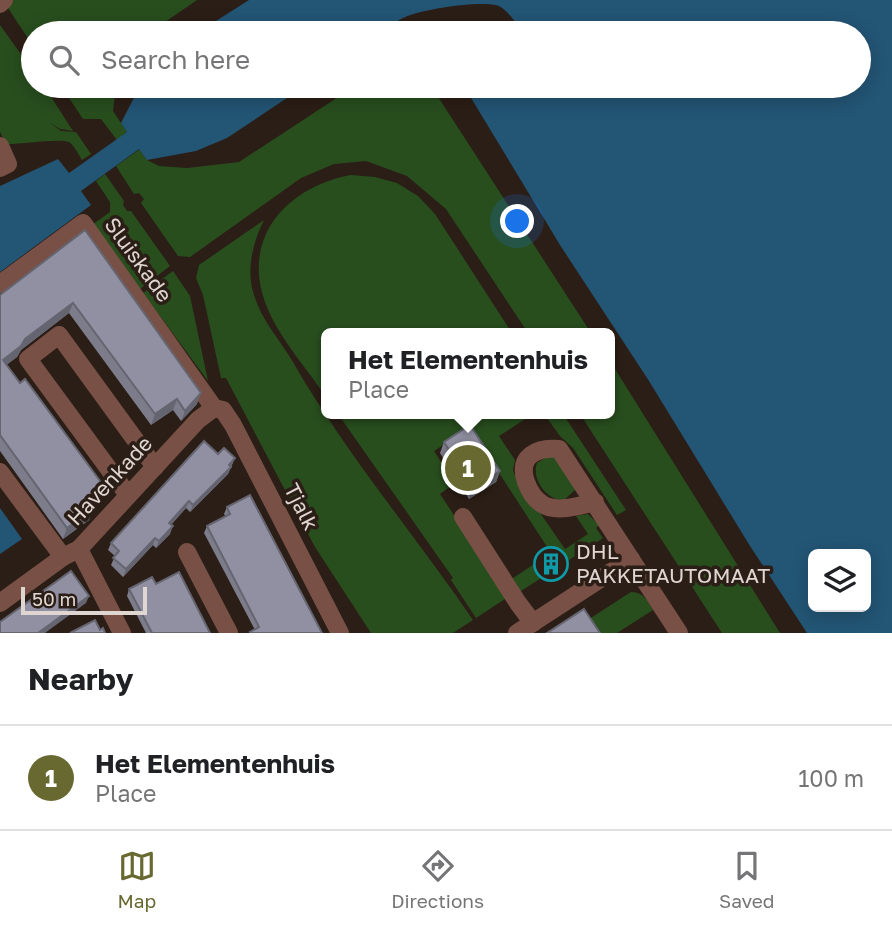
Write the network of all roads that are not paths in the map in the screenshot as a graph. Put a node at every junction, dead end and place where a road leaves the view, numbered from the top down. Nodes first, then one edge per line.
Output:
1 (4, 0) edge
2 (0, 4) edge
3 (0, 146) edge
4 (0, 168) edge
5 (0, 284) edge
6 (215, 408) junction
7 (155, 467) junction
8 (0, 472) edge
9 (128, 495) junction
10 (595, 502) dead end
11 (463, 517) dead end
12 (187, 552) dead end
13 (71, 553) junction
14 (631, 559) junction
15 (0, 603) edge
16 (533, 623) junction
17 (122, 633) edge
18 (229, 633) edge
19 (340, 633) edge
20 (517, 633) edge
21 (679, 633) edge

1 - 2 street
3 - 4 street
5 - 6 street, Sluiskade
6 - 7 street, Havenkade
6 - 19 street, Tjalk
7 - 9 street, Havenkade
7 - 9 street
8 - 13 street
9 - 13 street, Havenkade
10 - 14 street
11 - 16 street
12 - 18 street
13 - 15 street, Havenkade
13 - 17 street
14 - 16 street
14 - 21 street
16 - 20 street

